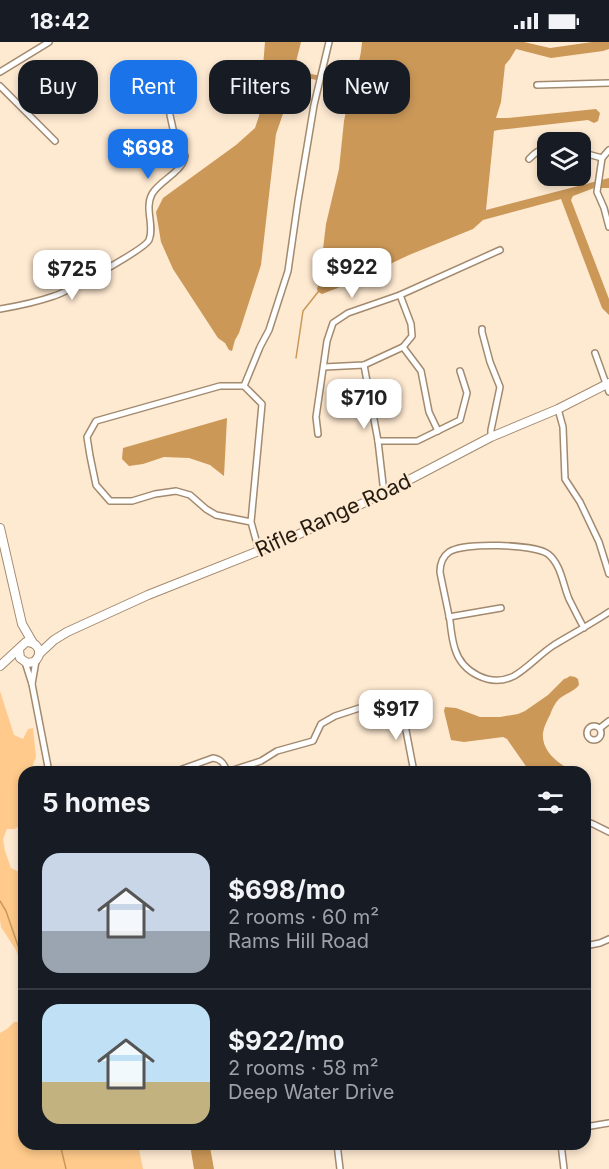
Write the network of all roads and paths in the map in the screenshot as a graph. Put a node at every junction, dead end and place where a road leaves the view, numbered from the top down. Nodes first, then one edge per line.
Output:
1 (49, 42) edge
2 (330, 42) edge
3 (0, 72) edge
4 (609, 83) edge
5 (537, 85) dead end
6 (0, 86) edge
7 (170, 115) dead end
8 (55, 141) dead end
9 (609, 150) edge
10 (537, 151) edge
11 (591, 155) edge
12 (602, 158) junction
13 (529, 159) dead end
14 (609, 226) edge
15 (500, 250) dead end
16 (400, 295) junction
17 (0, 309) edge
18 (482, 329) dead end
19 (403, 347) junction
20 (595, 353) dead end
21 (364, 365) junction
22 (324, 367) junction
23 (460, 371) dead end
24 (244, 386) junction
25 (608, 387) edge
26 (558, 409) junction
27 (438, 431) junction
28 (318, 434) dead end
29 (491, 437) junction
30 (378, 441) junction
31 (384, 493) junction
32 (252, 522) junction
33 (0, 528) edge
34 (259, 551) junction
35 (609, 574) edge
36 (501, 608) dead end
37 (609, 612) edge
38 (449, 617) junction
39 (22, 624) junction
40 (584, 628) junction
41 (54, 640) junction
42 (34, 643) junction
43 (20, 648) junction
44 (40, 653) junction
45 (36, 661) junction
46 (25, 662) junction
47 (32, 684) junction
48 (609, 721) edge
49 (600, 728) dead end
50 (48, 766) edge
51 (191, 766) edge
52 (224, 766) edge
53 (244, 766) edge
54 (413, 766) edge
55 (591, 823) edge
56 (609, 832) edge
57 (609, 939) edge
58 (591, 945) edge
59 (609, 1123) edge
60 (591, 1125) edge
61 (338, 1150) edge
62 (560, 1150) edge
63 (340, 1169) edge
64 (564, 1169) edge

1 - 3 street
2 - 24 street
4 - 5 street
6 - 8 street
7 - 17 street
9 - 12 street
10 - 13 street
11 - 12 street
12 - 14 street
15 - 16 street
16 - 19 street
16 - 22 street
18 - 29 street
19 - 21 street
19 - 27 street
20 - 25 street
21 - 22 street
21 - 30 street
22 - 28 street
23 - 27 street
24 - 32 street
24 - 32 street
25 - 26 main road, Rifle Range Road
26 - 29 main road, Rifle Range Road
26 - 35 street
27 - 30 street
29 - 31 main road, Rifle Range Road
30 - 31 street
31 - 34 main road, Rifle Range Road
32 - 34 street
33 - 39 main road
34 - 41 main road, Rifle Range Road
36 - 38 street
37 - 40 street
38 - 40 street
38 - 40 street
39 - 42 main road
39 - 43 main road
41 - 42 main road, Rifle Range Road
41 - 44 main road, Rifle Range Road
42 - 43 main road
42 - 44 main road
43 - 46 main road
43 - 46 main road
44 - 45 main road
45 - 46 main road
45 - 47 street
46 - 47 street
47 - 50 street
48 - 49 street
51 - 52 street
53 - 54 street
55 - 56 street
57 - 58 street
59 - 60 street
61 - 63 street
62 - 64 street

